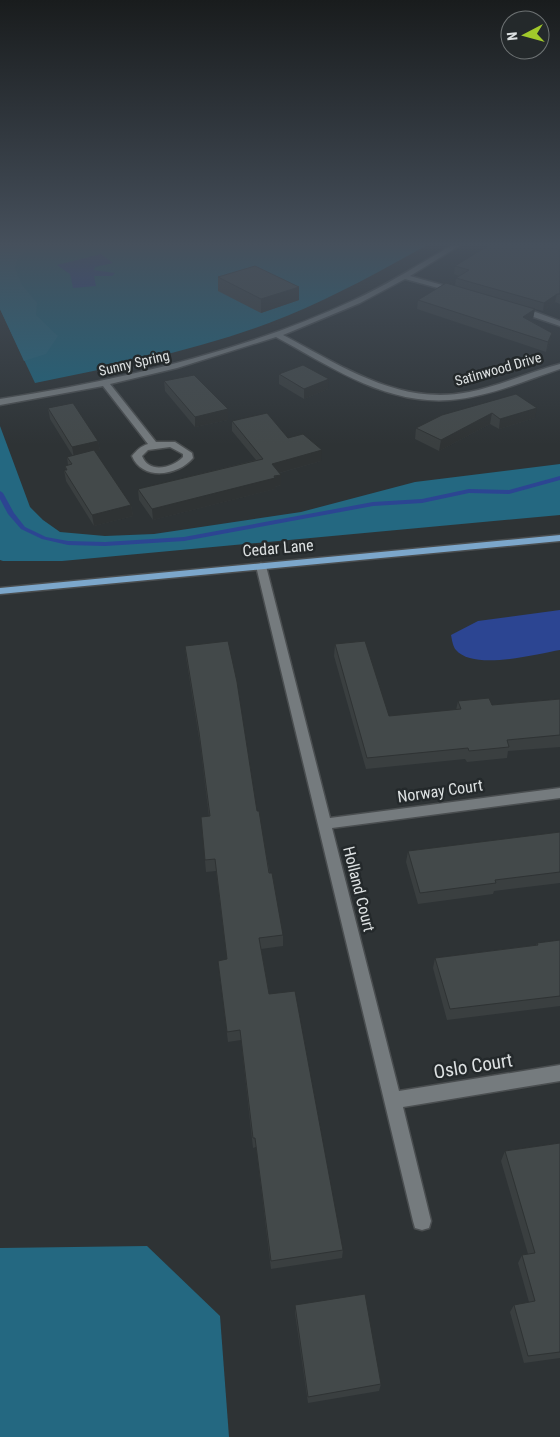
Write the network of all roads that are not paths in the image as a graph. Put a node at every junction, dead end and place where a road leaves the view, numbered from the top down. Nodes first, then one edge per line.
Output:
1 (337, 311) edge
2 (521, 311) edge
3 (560, 324) edge
4 (278, 335) junction
5 (560, 366) edge
6 (105, 383) junction
7 (0, 402) edge
8 (154, 445) junction
9 (560, 538) edge
10 (261, 566) junction
11 (0, 591) edge
12 (560, 793) edge
13 (325, 824) junction
14 (560, 1073) edge
15 (392, 1100) junction
16 (422, 1221) dead end

1 - 4 street, Sunny Spring
2 - 3 street
4 - 5 street, Satinwood Drive
4 - 6 street, Sunny Spring
6 - 7 street, Sunny Spring
6 - 8 street
8 - 8 street
9 - 10 main road, Cedar Lane
10 - 11 main road, Cedar Lane
10 - 13 street, Holland Court
12 - 13 street, Norway Court
13 - 15 street, Holland Court
14 - 15 street, Oslo Court
15 - 16 street, Holland Court

